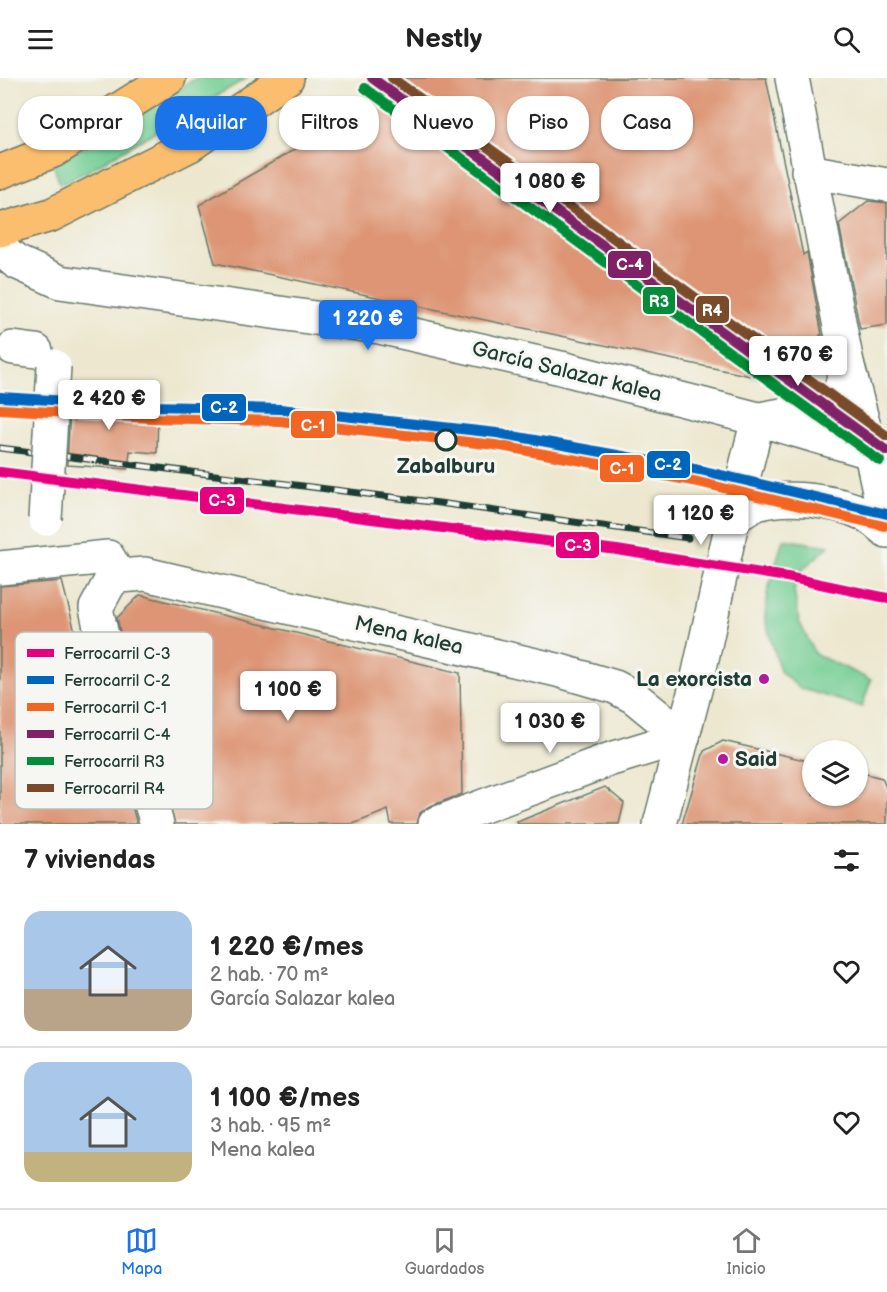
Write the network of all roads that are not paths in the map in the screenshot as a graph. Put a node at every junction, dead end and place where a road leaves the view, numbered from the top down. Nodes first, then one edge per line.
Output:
1 (169, 78) edge
2 (792, 78) edge
3 (281, 81) edge
4 (808, 171) junction
5 (0, 172) edge
6 (887, 185) edge
7 (0, 230) edge
8 (0, 249) edge
9 (40, 354) dead end
10 (847, 363) junction
11 (758, 419) junction
12 (879, 455) edge
13 (733, 518) junction
14 (887, 530) edge
15 (42, 564) junction
16 (0, 568) edge
17 (115, 579) junction
18 (102, 632) edge
19 (683, 737) junction
20 (153, 809) edge
21 (157, 824) edge
22 (435, 824) edge
23 (660, 824) edge

1 - 5 main road
2 - 4 street
3 - 7 main road
4 - 6 street
4 - 10 street
8 - 11 street, García Salazar kalea
9 - 15 street, bridge
10 - 11 street
10 - 12 street
11 - 12 street, García Salazar kalea
11 - 13 street
12 - 14 street
13 - 14 street
13 - 19 street
15 - 16 street
15 - 17 street
17 - 18 street
17 - 19 street, Mena kalea
19 - 22 street
19 - 23 street
20 - 21 street

